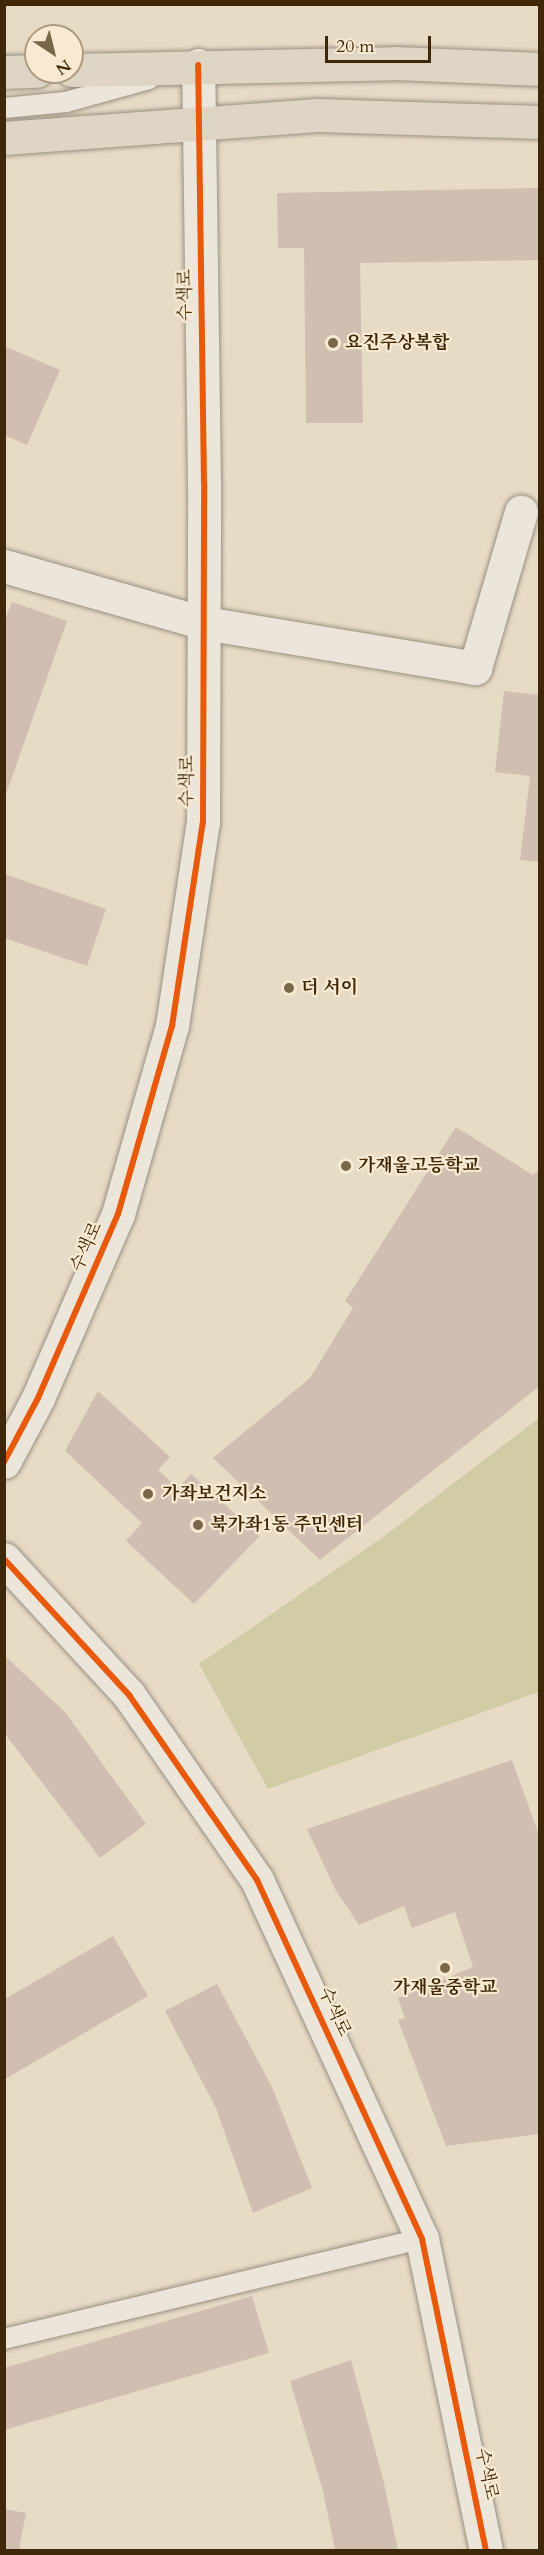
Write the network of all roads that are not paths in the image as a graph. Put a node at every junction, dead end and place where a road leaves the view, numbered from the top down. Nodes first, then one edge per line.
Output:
1 (198, 65) junction
2 (540, 69) edge
3 (84, 70) edge
4 (24, 71) edge
5 (4, 72) edge
6 (4, 108) edge
7 (199, 121) junction
8 (540, 122) edge
9 (4, 138) edge
10 (521, 512) dead end
11 (4, 566) edge
12 (204, 623) junction
13 (4, 1462) edge
14 (4, 1559) edge
15 (422, 2239) junction
16 (4, 2339) edge
17 (486, 2550) edge

1 - 2 main road
1 - 3 main road
1 - 6 lane
1 - 7 street, 수색로
4 - 5 main road
7 - 8 main road
7 - 9 main road
7 - 12 street, 수색로
10 - 12 street
11 - 12 street
12 - 13 street, 수색로
14 - 15 street, 수색로
15 - 16 lane
15 - 17 street, 수색로

